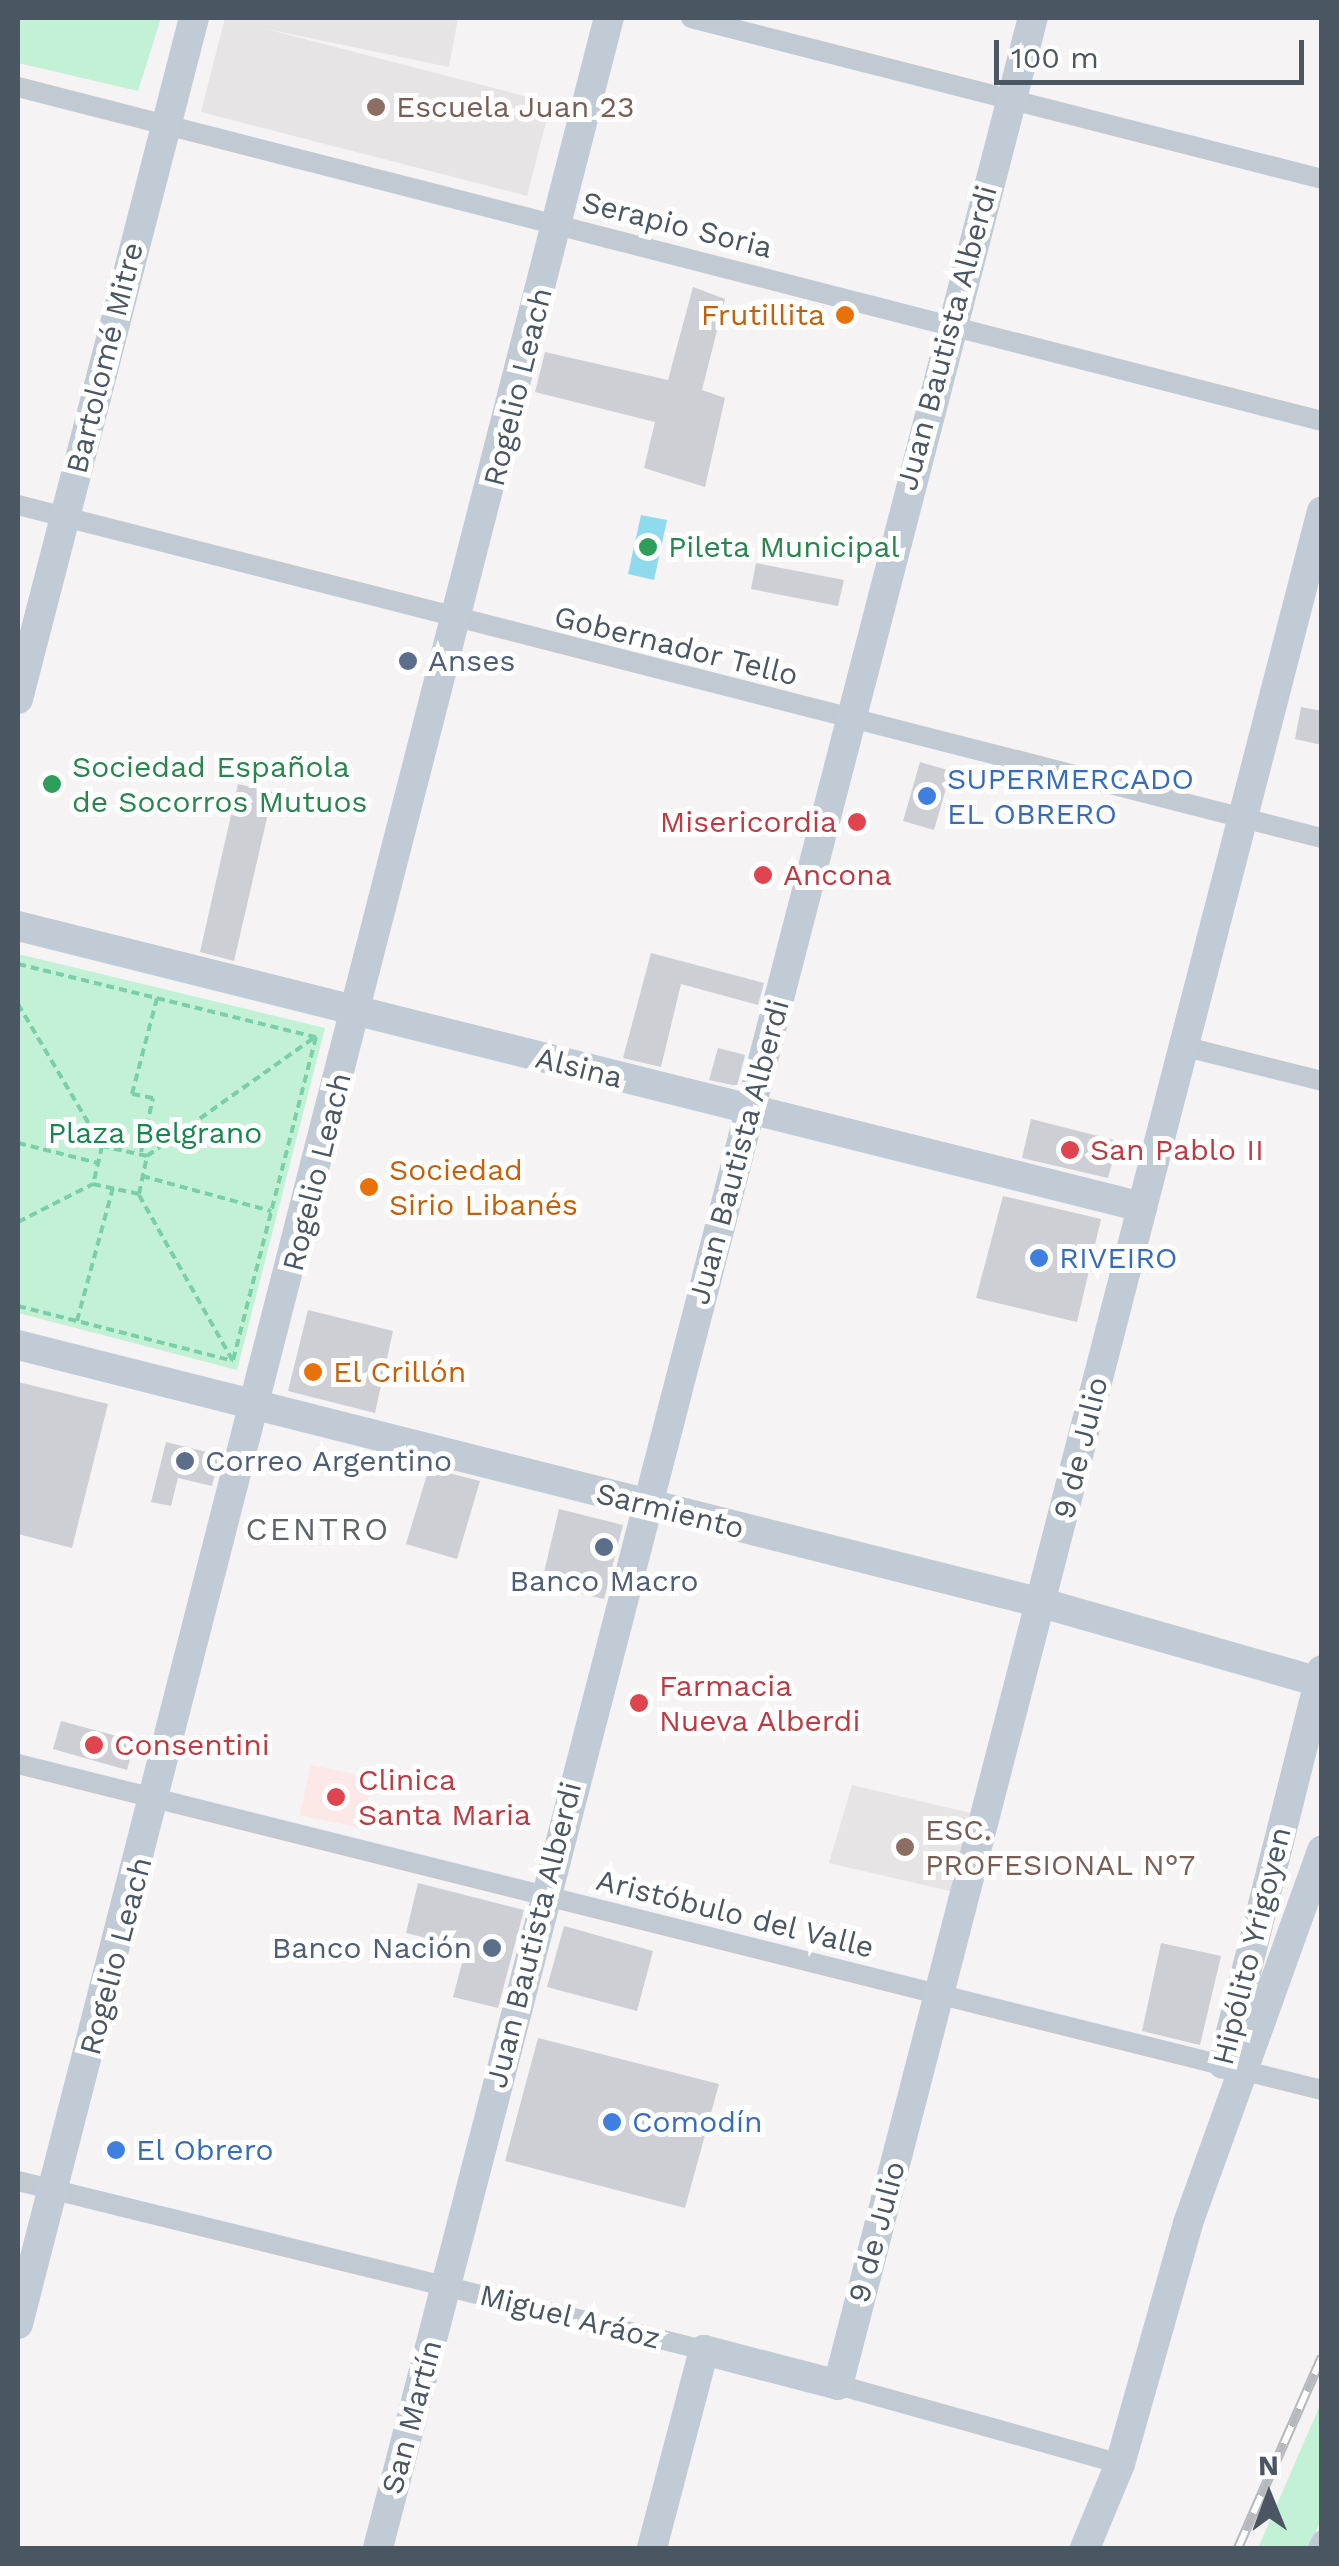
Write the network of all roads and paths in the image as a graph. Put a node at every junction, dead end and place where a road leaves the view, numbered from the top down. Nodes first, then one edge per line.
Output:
1 (194, 18) edge
2 (610, 18) edge
3 (691, 18) edge
4 (1033, 18) edge
5 (18, 88) edge
6 (1010, 100) junction
7 (164, 124) junction
8 (1322, 179) edge
9 (558, 225) junction
10 (949, 325) junction
11 (1322, 421) edge
12 (18, 505) edge
13 (1322, 511) edge
14 (64, 516) junction
15 (459, 622) junction
16 (18, 699) edge
17 (851, 721) junction
18 (1242, 818) junction
19 (1322, 838) edge
20 (18, 926) edge
21 (18, 964) edge
22 (157, 998) junction
23 (18, 1004) edge
24 (358, 1011) junction
25 (316, 1037) junction
26 (1182, 1046) junction
27 (1322, 1081) edge
28 (749, 1112) junction
29 (18, 1143) edge
30 (102, 1146) junction
31 (140, 1154) junction
32 (148, 1156) junction
33 (98, 1162) junction
34 (142, 1176) junction
35 (93, 1184) junction
36 (112, 1188) junction
37 (138, 1194) junction
38 (1142, 1206) junction
39 (271, 1212) junction
40 (18, 1222) edge
41 (18, 1306) edge
42 (77, 1321) junction
43 (18, 1345) edge
44 (233, 1361) junction
45 (256, 1408) junction
46 (646, 1505) junction
47 (1042, 1602) junction
48 (1320, 1677) edge
49 (18, 1764) edge
50 (156, 1802) junction
51 (1322, 1850) edge
52 (543, 1897) junction
53 (940, 1995) junction
54 (1231, 2069) junction
55 (1322, 2090) edge
56 (18, 2181) edge
57 (55, 2191) junction
58 (446, 2286) junction
59 (18, 2324) edge
60 (704, 2350) junction
61 (838, 2385) junction
62 (1120, 2464) junction
63 (1322, 2540) edge
64 (378, 2548) edge
65 (652, 2548) edge
66 (1086, 2548) edge
67 (1318, 2548) edge

1 - 7 street, Bartolomé Mitre
2 - 9 street, Rogelio Leach
3 - 6 street
4 - 6 street, Juan Bautista Alberdi
5 - 7 street, Serapio Soria
6 - 8 street
6 - 10 street, Juan Bautista Alberdi
7 - 9 street, Serapio Soria
7 - 14 street, Bartolomé Mitre
9 - 10 street, Serapio Soria
9 - 15 street, Rogelio Leach
10 - 11 street, Serapio Soria
10 - 17 street, Juan Bautista Alberdi
12 - 14 street, Gobernador Tello
13 - 18 street, 9 de Julio
14 - 15 street, Gobernador Tello
14 - 16 street, Bartolomé Mitre
15 - 17 street, Gobernador Tello
15 - 24 street, Rogelio Leach
17 - 18 street, Gobernador Tello
17 - 28 street, Juan Bautista Alberdi
18 - 19 street, Gobernador Tello
18 - 26 street, 9 de Julio
20 - 24 street, Alsina
21 - 22 path
22 - 25 path
22 - 31 path
23 - 30 path
24 - 28 street, Alsina
24 - 45 street, Rogelio Leach
25 - 32 path
25 - 39 path
26 - 27 street
26 - 38 street, 9 de Julio
28 - 38 street, Alsina
28 - 46 street, Juan Bautista Alberdi
29 - 33 path
30 - 31 path
30 - 33 path
31 - 32 path
32 - 34 path
33 - 35 path
34 - 37 path
34 - 39 path
35 - 36 path
35 - 40 path
36 - 37 path
36 - 42 path
37 - 44 path
38 - 47 street, 9 de Julio
39 - 44 path
41 - 42 path
42 - 44 path
43 - 45 street, Sarmiento
45 - 46 street, Sarmiento
45 - 50 street, Rogelio Leach
46 - 47 street, Sarmiento
46 - 52 street, Juan Bautista Alberdi
47 - 48 street, Sarmiento
47 - 53 street, 9 de Julio
48 - 54 street, Hipólito Yrigoyen
49 - 50 street, Aristóbulo del Valle
50 - 52 street, Aristóbulo del Valle
50 - 57 street, Rogelio Leach
51 - 54 street, Hipólito Yrigoyen
52 - 53 street, Aristóbulo del Valle
52 - 58 street, Juan Bautista Alberdi
53 - 54 street, Aristóbulo del Valle
53 - 61 street, 9 de Julio
54 - 55 street, Aristóbulo del Valle
54 - 62 street, Hipólito Yrigoyen
56 - 57 street, Miguel Aráoz
57 - 58 street, Miguel Aráoz
57 - 59 street, Rogelio Leach
58 - 60 street, Miguel Aráoz
58 - 64 street, San Martín
60 - 61 street, Miguel Aráoz
60 - 65 street
61 - 62 street, Miguel Aráoz
62 - 66 street, Hipólito Yrigoyen
63 - 67 street

